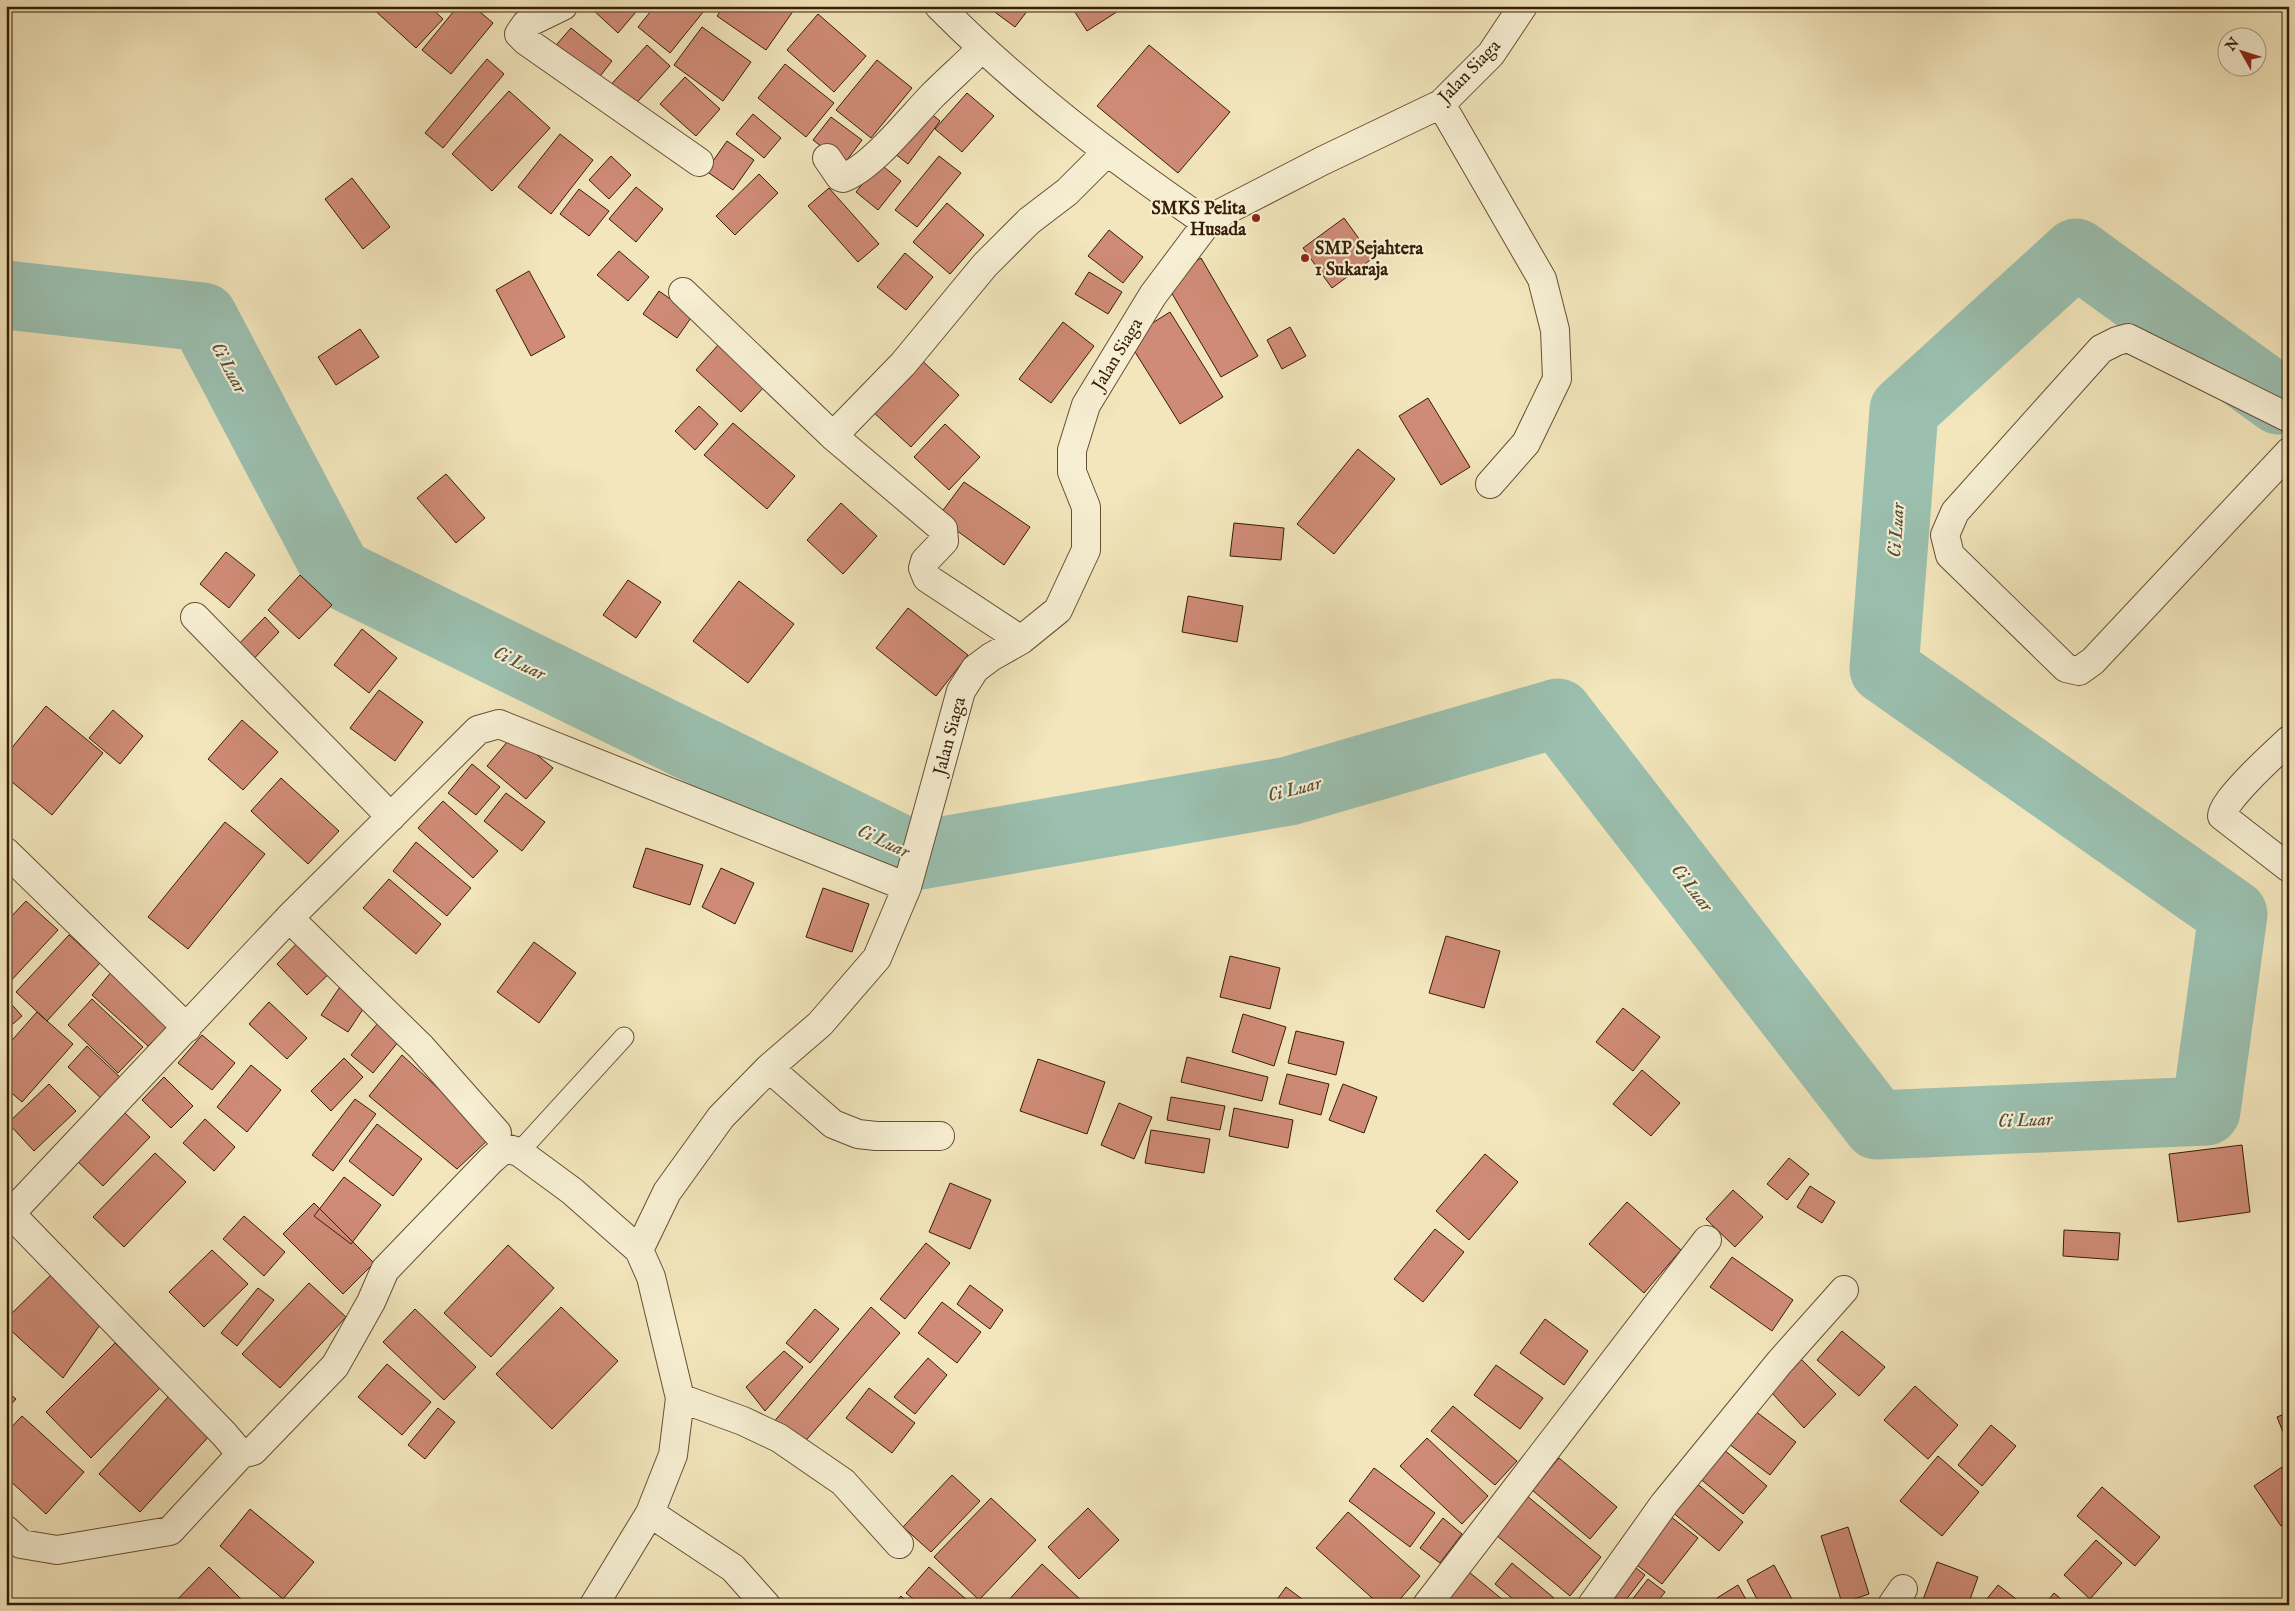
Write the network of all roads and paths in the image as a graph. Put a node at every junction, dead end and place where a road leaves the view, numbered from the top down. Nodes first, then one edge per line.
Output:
1 (563, 6) edge
2 (939, 6) edge
3 (1523, 6) edge
4 (981, 49) junction
5 (1441, 104) junction
6 (1107, 152) junction
7 (827, 158) dead end
8 (699, 162) dead end
9 (1207, 223) junction
10 (683, 292) dead end
11 (2289, 418) edge
12 (833, 436) junction
13 (2289, 452) edge
14 (1490, 484) dead end
15 (195, 617) dead end
16 (1020, 640) junction
17 (2289, 740) edge
18 (391, 817) junction
19 (6, 852) edge
20 (2289, 868) edge
21 (908, 880) junction
22 (289, 918) junction
23 (187, 1028) junction
24 (624, 1037) dead end
25 (768, 1068) junction
26 (497, 1133) dead end
27 (940, 1136) dead end
28 (519, 1152) junction
29 (9, 1211) edge
30 (1707, 1240) dead end
31 (639, 1250) junction
32 (1844, 1290) dead end
33 (680, 1398) junction
34 (241, 1454) junction
35 (650, 1513) junction
36 (6, 1530) edge
37 (899, 1544) dead end
38 (594, 1605) edge
39 (766, 1605) edge
40 (1427, 1605) edge
41 (1592, 1605) edge

1 - 8 street
2 - 4 street
3 - 5 street, Jalan Siaga
4 - 6 street
4 - 7 street
5 - 9 street, Jalan Siaga
5 - 14 street
6 - 9 street
6 - 12 street
9 - 16 street, Jalan Siaga
10 - 12 street
11 - 13 street
12 - 16 street
15 - 18 street
16 - 21 street, Jalan Siaga
17 - 20 street
18 - 21 street
18 - 22 street
19 - 23 street
21 - 25 street, Jalan Siaga
22 - 23 street
22 - 26 street
23 - 29 street
24 - 28 lane
25 - 27 street
25 - 31 street, Jalan Siaga
28 - 31 street
28 - 34 street
29 - 34 street
30 - 40 street
31 - 33 street
32 - 41 street
33 - 35 street
33 - 37 street
34 - 36 street
35 - 38 street
35 - 39 street

